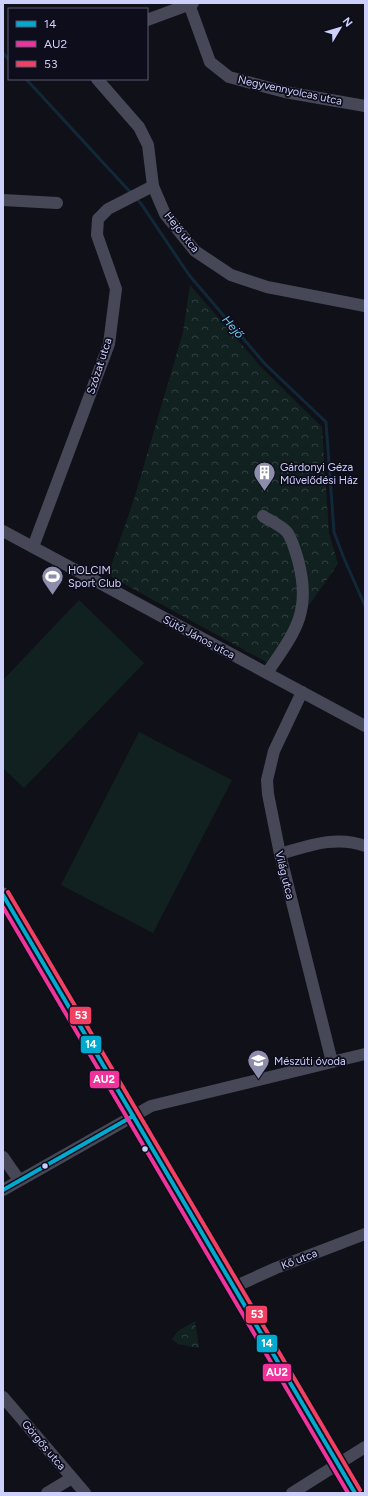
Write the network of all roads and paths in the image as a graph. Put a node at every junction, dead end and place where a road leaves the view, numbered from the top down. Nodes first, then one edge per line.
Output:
1 (191, 3) edge
2 (148, 20) edge
3 (98, 80) edge
4 (365, 106) edge
5 (148, 189) junction
6 (3, 200) edge
7 (57, 203) dead end
8 (365, 306) edge
9 (263, 516) dead end
10 (3, 532) edge
11 (33, 547) junction
12 (267, 673) junction
13 (302, 692) junction
14 (365, 726) edge
15 (365, 846) edge
16 (280, 854) junction
17 (3, 895) edge
18 (365, 1054) edge
19 (332, 1062) junction
20 (133, 1116) junction
21 (3, 1157) edge
22 (19, 1180) junction
23 (3, 1190) edge
24 (365, 1234) edge
25 (234, 1287) junction
26 (3, 1397) edge
27 (365, 1447) edge
28 (338, 1464) junction
29 (72, 1478) junction
30 (47, 1493) edge
31 (85, 1493) edge
32 (292, 1493) edge
33 (355, 1493) edge

1 - 2 street
1 - 4 street, Negyvennyolcas utca
3 - 5 street, Hejő utca
5 - 8 street, Hejő utca
5 - 11 street, Szózat utca
6 - 7 street
9 - 12 street
10 - 11 street, Sütő János utca
11 - 12 street, Sütő János utca
12 - 13 street, Sütő János utca
13 - 14 street, Sütő János utca
13 - 16 street, Világ utca
15 - 16 street
16 - 19 street, Világ utca
17 - 20 main road
18 - 19 street
19 - 20 street
20 - 22 street
20 - 25 main road
21 - 22 street
22 - 23 street
24 - 25 street, Kő utca
25 - 28 main road
26 - 29 street, Görgős utca
27 - 28 street
28 - 32 street
28 - 33 main road
29 - 30 street
29 - 31 street, Görgős utca

